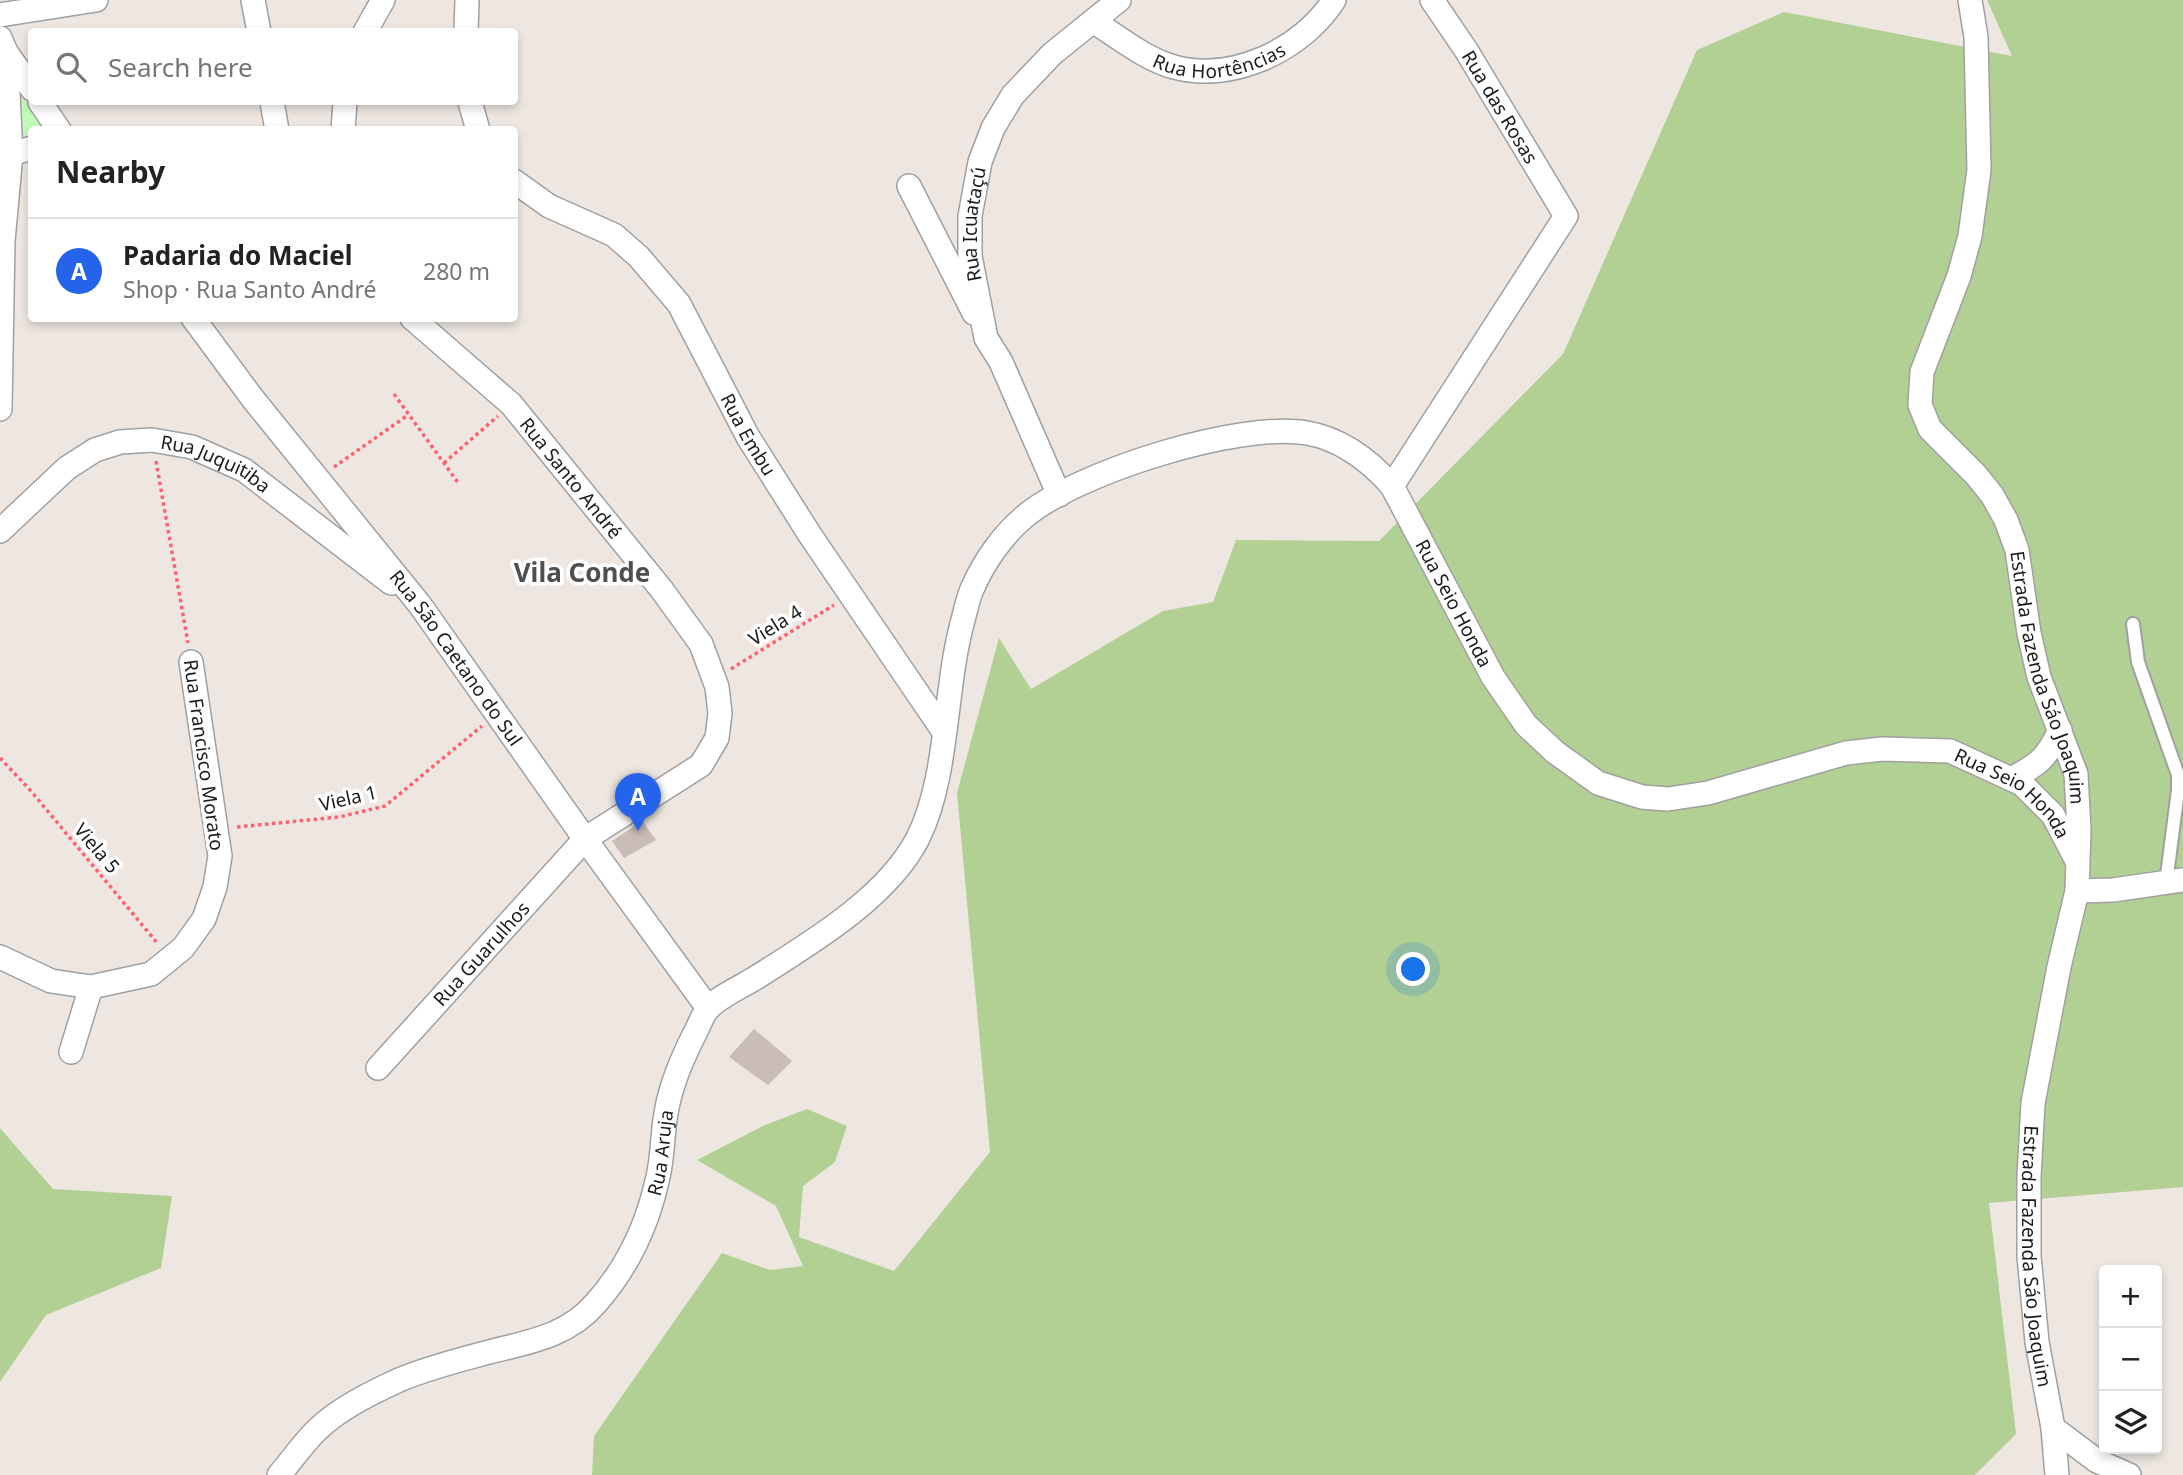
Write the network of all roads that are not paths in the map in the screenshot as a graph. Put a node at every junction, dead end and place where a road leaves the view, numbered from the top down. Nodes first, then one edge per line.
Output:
1 (96, 0) edge
2 (253, 0) edge
3 (383, 0) edge
4 (467, 0) edge
5 (1119, 0) edge
6 (1334, 0) edge
7 (1432, 0) edge
8 (1970, 0) edge
9 (0, 16) edge
10 (1093, 21) junction
11 (258, 28) edge
12 (367, 28) edge
13 (466, 28) edge
14 (3, 45) edge
15 (28, 83) edge
16 (42, 105) edge
17 (273, 105) edge
18 (345, 105) edge
19 (471, 105) edge
20 (56, 126) edge
21 (276, 126) edge
22 (343, 126) edge
23 (477, 126) edge
24 (21, 151) edge
25 (518, 184) edge
26 (909, 186) dead end
27 (196, 322) edge
28 (417, 322) edge
29 (986, 338) junction
30 (0, 409) edge
31 (1392, 486) junction
32 (1059, 495) junction
33 (0, 531) edge
34 (420, 605) junction
35 (2133, 624) dead end
36 (191, 662) road end
37 (2060, 730) junction
38 (944, 733) junction
39 (2011, 779) junction
40 (585, 839) junction
41 (2077, 861) junction
42 (2174, 882) edge
43 (2077, 891) junction
44 (0, 957) edge
45 (91, 987) junction
46 (708, 1008) junction
47 (71, 1052) dead end
48 (377, 1068) dead end
49 (2053, 1428) junction
50 (279, 1475) edge
51 (2057, 1475) edge
52 (2129, 1475) edge

1 - 9 street
2 - 11 street
3 - 12 street
4 - 13 street
5 - 10 street, Rua Icuataçú
6 - 10 street, Rua Hortências
7 - 31 street, Rua das Rosas
8 - 37 street, Estrada Fazenda Sáo Joaquim
10 - 29 street, Rua Icuataçú
14 - 15 street
14 - 24 street
16 - 20 street
17 - 21 street
18 - 22 street
19 - 23 street
24 - 30 street
25 - 38 street, Rua Embu
26 - 29 street
27 - 34 street, Rua São Caetano do Sul
28 - 40 street, Rua Santo André
29 - 32 street, Rua Icuataçú
31 - 32 street, Rua Seio Honda
31 - 39 street, Rua Seio Honda
32 - 38 street, Rua Seio Honda
33 - 34 street, Rua Juquitiba
34 - 40 street, Rua São Caetano do Sul
35 - 42 lane
36 - 45 street, Rua Francisco Morato
37 - 39 street
37 - 41 street, Estrada Fazenda Sáo Joaquim
38 - 46 street
39 - 41 street, Rua Seio Honda
40 - 46 street, Rua São Caetano do Sul
40 - 48 street, Rua Guarulhos
41 - 43 street, Estrada Fazenda Sáo Joaquim
42 - 43 street
43 - 49 street, Estrada Fazenda Sáo Joaquim
44 - 45 street, Rua Francisco Morato
45 - 47 street
46 - 50 street, Rua Aruja
49 - 51 street, Estrada Fazenda Sáo Joaquim
49 - 52 street

